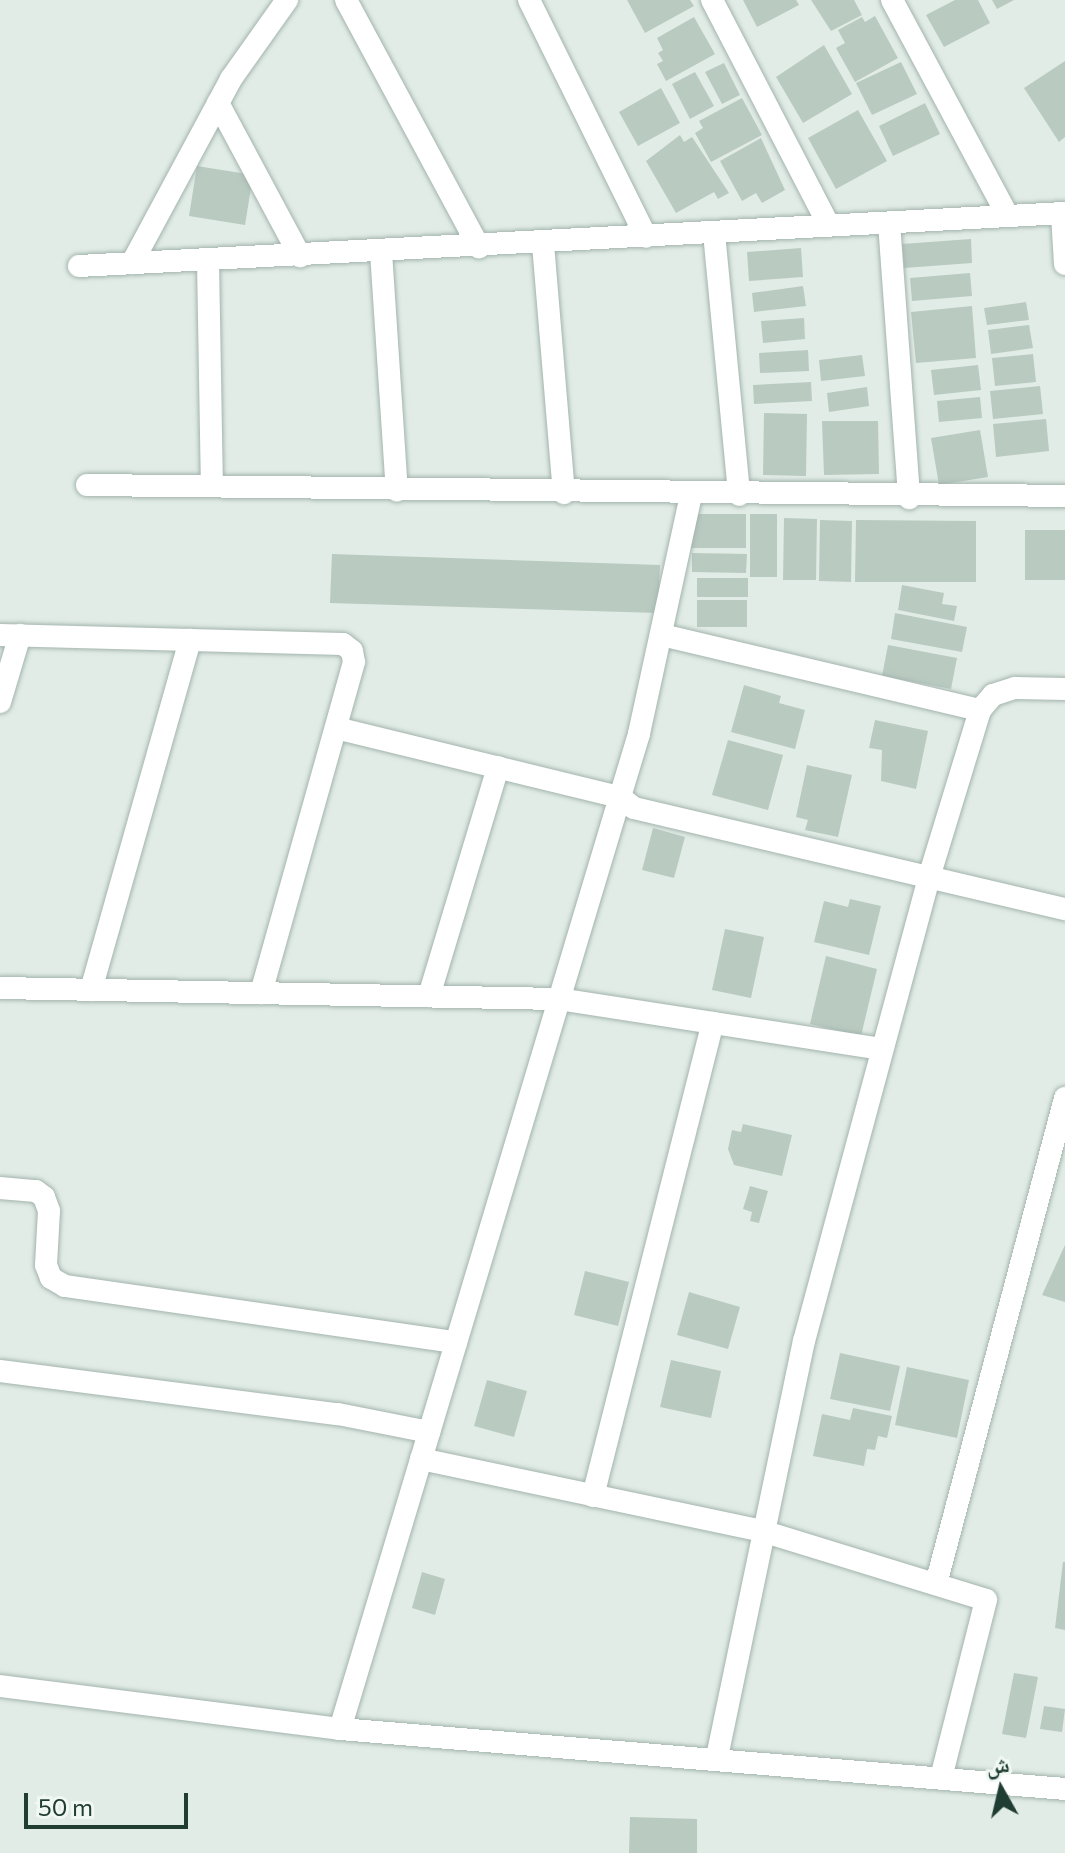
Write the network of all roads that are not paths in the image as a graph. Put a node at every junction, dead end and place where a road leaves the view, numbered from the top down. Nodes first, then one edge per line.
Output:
1 (287, 0) edge
2 (346, 0) edge
3 (529, 0) edge
4 (712, 0) edge
5 (892, 0) edge
6 (218, 103) junction
7 (1064, 214) edge
8 (1008, 216) junction
9 (889, 223) junction
10 (829, 226) junction
11 (714, 233) junction
12 (646, 237) junction
13 (543, 244) junction
14 (479, 247) junction
15 (381, 252) junction
16 (300, 256) junction
17 (208, 261) junction
18 (132, 263) junction
19 (1065, 264) edge
20 (79, 266) dead end
21 (87, 485) dead end
22 (212, 485) junction
23 (397, 490) junction
24 (564, 493) junction
25 (691, 495) junction
26 (739, 495) junction
27 (1065, 496) edge
28 (909, 498) junction
29 (10, 635) edge
30 (662, 635) junction
31 (190, 640) junction
32 (1065, 689) edge
33 (0, 702) edge
34 (980, 710) junction
35 (336, 728) junction
36 (498, 767) junction
37 (620, 797) junction
38 (930, 874) junction
39 (1065, 909) edge
40 (0, 988) edge
41 (91, 990) junction
42 (261, 993) junction
43 (429, 996) junction
44 (559, 999) junction
45 (713, 1023) junction
46 (881, 1049) junction
47 (1065, 1098) edge
48 (0, 1188) edge
49 (456, 1342) junction
50 (0, 1371) edge
51 (429, 1432) junction
52 (421, 1459) junction
53 (593, 1496) junction
54 (762, 1531) junction
55 (936, 1584) junction
56 (0, 1686) edge
57 (340, 1729) junction
58 (717, 1757) junction
59 (941, 1778) junction
60 (1065, 1789) edge

1 - 6 street
2 - 14 street
3 - 12 street
4 - 10 street
5 - 8 street
6 - 16 street
6 - 18 street
7 - 8 street
7 - 19 street
8 - 9 street
9 - 10 street
9 - 28 street
10 - 11 street
11 - 12 street
11 - 26 street
12 - 13 street
13 - 14 street
13 - 24 street
14 - 15 street
15 - 16 street
15 - 23 street
16 - 17 street
17 - 18 street
17 - 22 street
18 - 20 street
21 - 22 street
22 - 23 street
23 - 24 street
24 - 25 street
25 - 26 street
25 - 30 street
26 - 28 street
27 - 28 street
29 - 31 street
29 - 33 street
30 - 34 street
30 - 37 street
31 - 35 street
31 - 41 street
32 - 34 street
34 - 38 street
35 - 36 street
35 - 42 street
36 - 37 street
36 - 43 street
37 - 38 street
37 - 44 street
38 - 39 street
38 - 46 street
40 - 41 street
41 - 42 street
42 - 43 street
43 - 44 street
44 - 45 street
44 - 49 street
45 - 46 street
45 - 53 street
46 - 54 street
47 - 55 street
48 - 49 street
49 - 51 street
50 - 51 street
51 - 52 street
52 - 53 street
52 - 57 street
53 - 54 street
54 - 55 street
54 - 58 street
55 - 59 street
56 - 57 street
57 - 58 street
58 - 59 street
59 - 60 street

